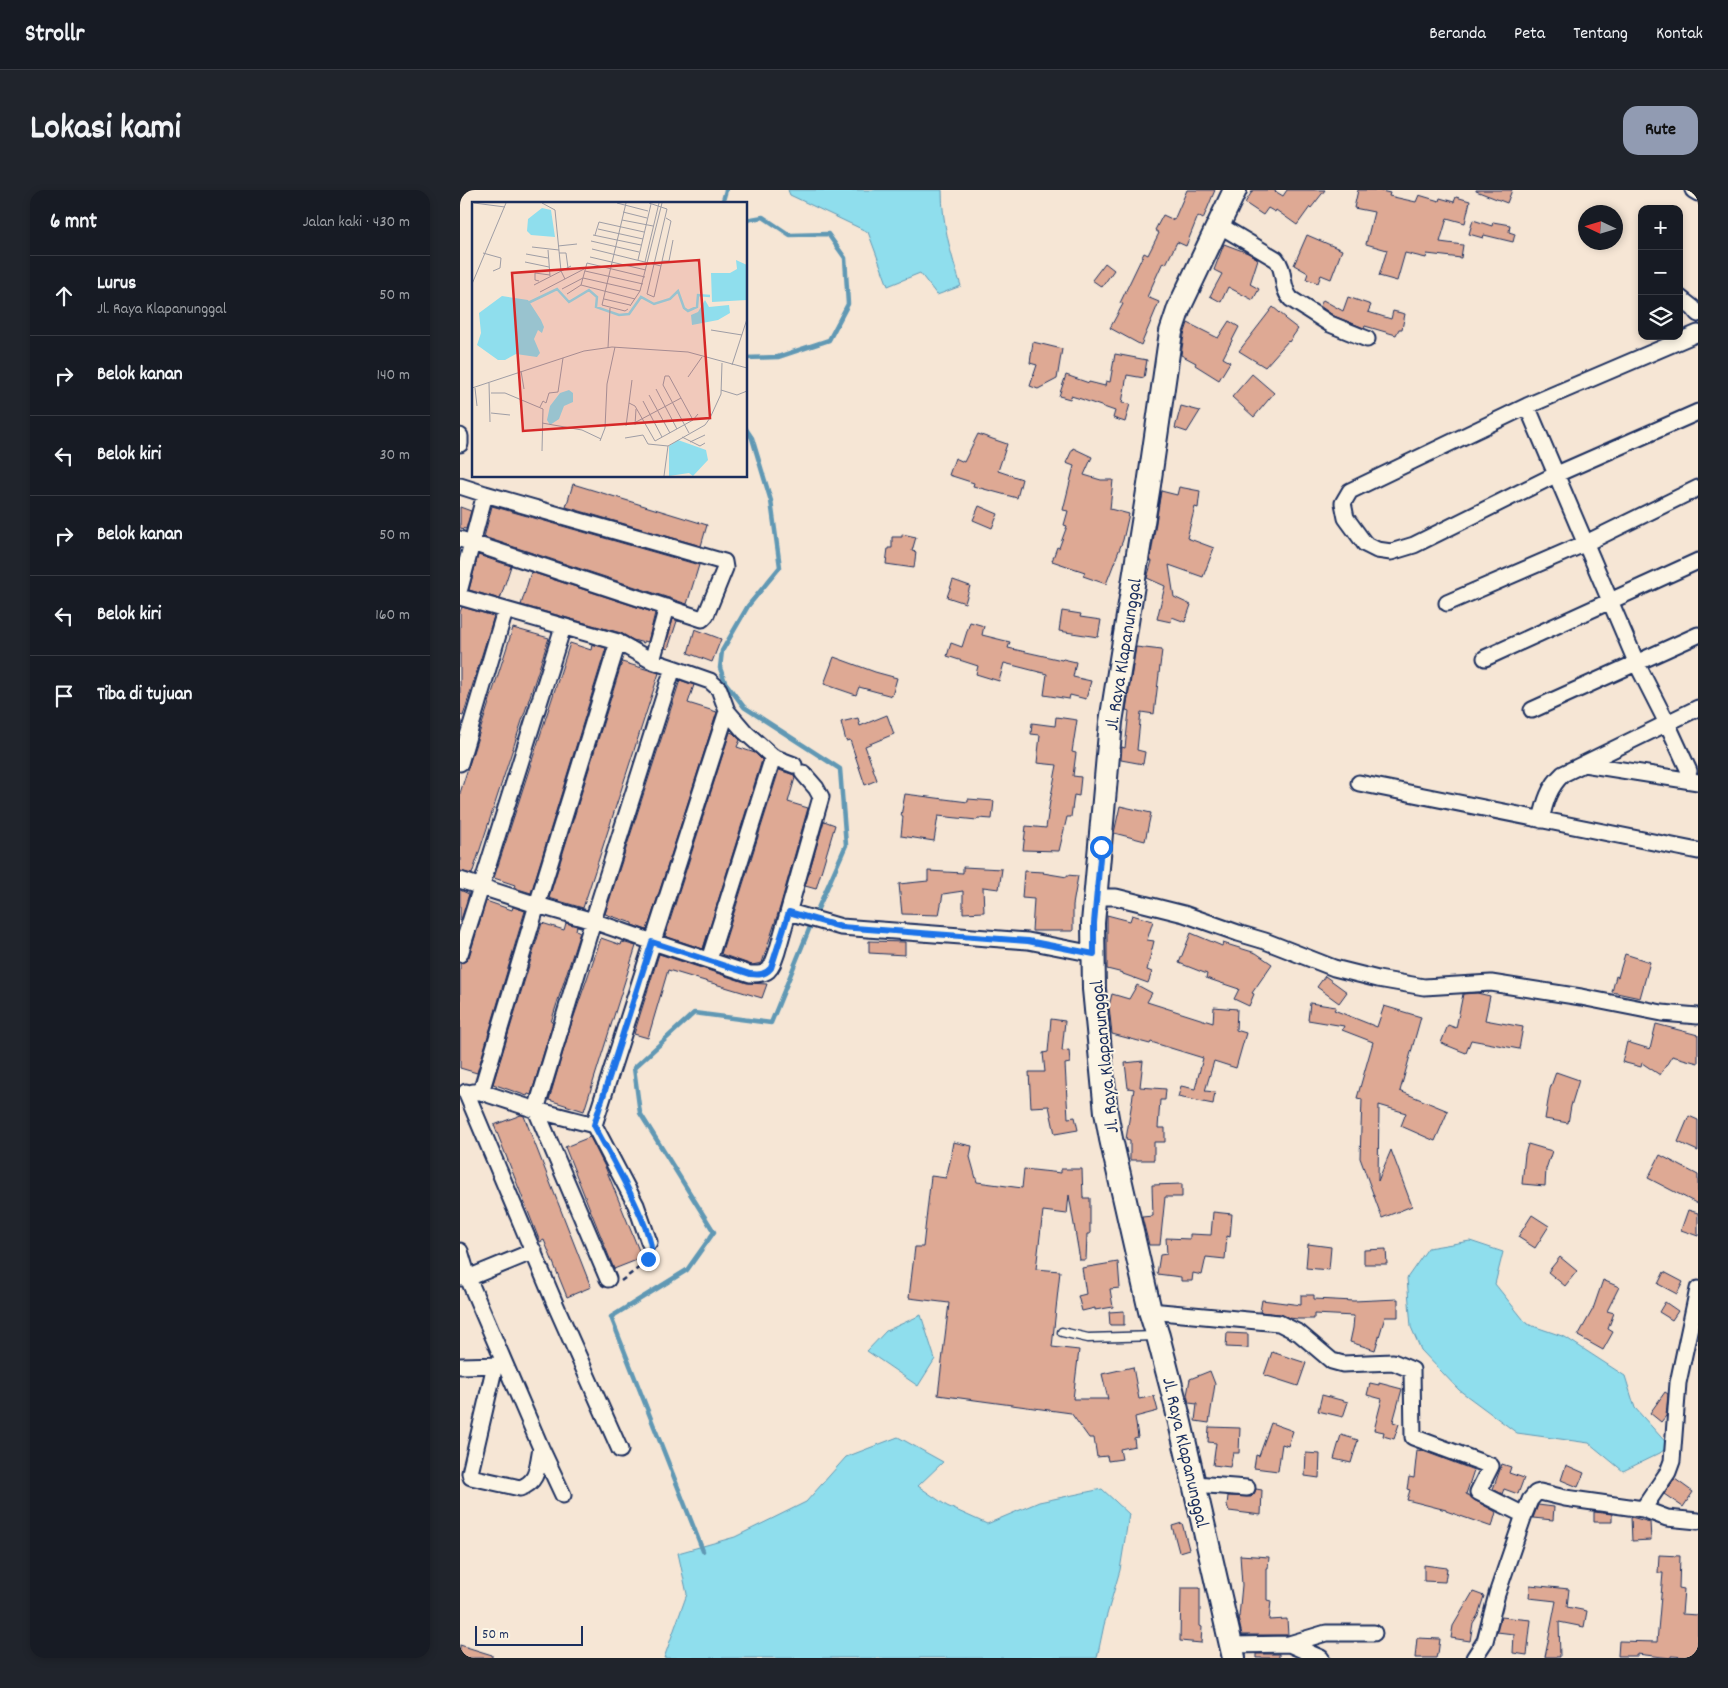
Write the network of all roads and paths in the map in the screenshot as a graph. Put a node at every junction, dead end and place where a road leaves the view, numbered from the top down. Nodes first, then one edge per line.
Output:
1 (1234, 190) edge
2 (1693, 190) edge
3 (1698, 193) edge
4 (1219, 225) junction
5 (1683, 300) edge
6 (1698, 314) edge
7 (1698, 333) edge
8 (1367, 339) dead end
9 (1527, 406) junction
10 (1698, 412) edge
11 (460, 436) edge
12 (460, 444) edge
13 (1557, 474) junction
14 (460, 486) edge
15 (1698, 488) edge
16 (485, 494) junction
17 (466, 541) edge
18 (1586, 543) junction
19 (1698, 561) edge
20 (460, 588) edge
21 (460, 597) edge
22 (1611, 602) junction
23 (1447, 603) dead end
24 (667, 608) junction
25 (505, 610) junction
26 (563, 627) junction
27 (1698, 635) edge
28 (618, 642) junction
29 (1485, 658) dead end
30 (652, 661) junction
31 (1637, 664) junction
32 (673, 668) junction
33 (1698, 708) edge
34 (1532, 710) dead end
35 (727, 711) junction
36 (1667, 722) junction
37 (773, 757) junction
38 (460, 763) edge
39 (1584, 764) junction
40 (1693, 776) edge
41 (1359, 783) dead end
42 (1541, 820) junction
43 (1698, 851) edge
44 (460, 880) edge
45 (482, 887) junction
46 (1096, 897) junction
47 (536, 905) junction
48 (795, 914) junction
49 (593, 920) junction
50 (652, 942) junction
51 (460, 954) edge
52 (1094, 954) junction
53 (709, 960) junction
54 (1698, 1016) edge
55 (463, 1092) edge
56 (482, 1092) junction
57 (536, 1110) junction
58 (594, 1125) junction
59 (650, 1242) joint
60 (460, 1251) edge
61 (534, 1251) junction
62 (464, 1278) edge
63 (608, 1279) joint
64 (1698, 1289) edge
65 (1150, 1311) junction
66 (1062, 1332) dead end
67 (1158, 1336) junction
68 (501, 1365) junction
69 (460, 1366) edge
70 (540, 1448) junction
71 (620, 1450) dead end
72 (1194, 1484) junction
73 (1246, 1488) dead end
74 (563, 1495) dead end
75 (1643, 1509) junction
76 (1524, 1515) junction
77 (1698, 1521) edge
78 (1374, 1633) dead end
79 (1289, 1644) junction
80 (1233, 1651) edge
81 (1321, 1658) edge
82 (1474, 1658) edge

1 - 4 street, Jl. Raya Klapanunggal
2 - 3 street
4 - 8 street
4 - 46 street, Jl. Raya Klapanunggal
5 - 6 street
7 - 9 street
9 - 13 street
9 - 13 street
10 - 13 street
11 - 12 street
13 - 18 street
14 - 16 street
15 - 18 street
16 - 17 street
16 - 24 street
17 - 20 street
17 - 24 street
18 - 22 street
18 - 23 street
19 - 22 street
21 - 25 street
22 - 29 street
22 - 31 street
24 - 30 street
25 - 26 street
25 - 38 street
26 - 28 street
26 - 45 street
27 - 31 street
28 - 30 street
28 - 47 street
30 - 32 street
31 - 34 street
31 - 36 street
32 - 35 street
32 - 49 street
33 - 36 street
35 - 37 street
35 - 50 street
36 - 39 street
36 - 40 street
37 - 48 street
37 - 53 street
39 - 40 street
39 - 42 street
41 - 42 street
42 - 43 street
44 - 45 street
45 - 47 street
45 - 51 street
46 - 52 street, Jl. Raya Klapanunggal
46 - 54 street
47 - 49 street
47 - 56 street
48 - 52 street
48 - 53 street
49 - 50 street
49 - 57 street
50 - 53 street
50 - 58 street
52 - 65 street, Jl. Raya Klapanunggal
55 - 56 street
55 - 61 street
56 - 57 street
57 - 58 street
57 - 63 street
58 - 59 street
59 - 63 path
60 - 62 street
61 - 62 street
61 - 71 street
62 - 68 street
64 - 75 street
65 - 67 street, Jl. Raya Klapanunggal
65 - 76 street
66 - 67 lane
67 - 72 street, Jl. Raya Klapanunggal
68 - 69 street
68 - 70 street
68 - 70 street
70 - 74 street
72 - 73 street
72 - 80 street, Jl. Raya Klapanunggal
75 - 76 street
75 - 77 street
76 - 82 street
78 - 79 street
79 - 80 street
79 - 81 street

